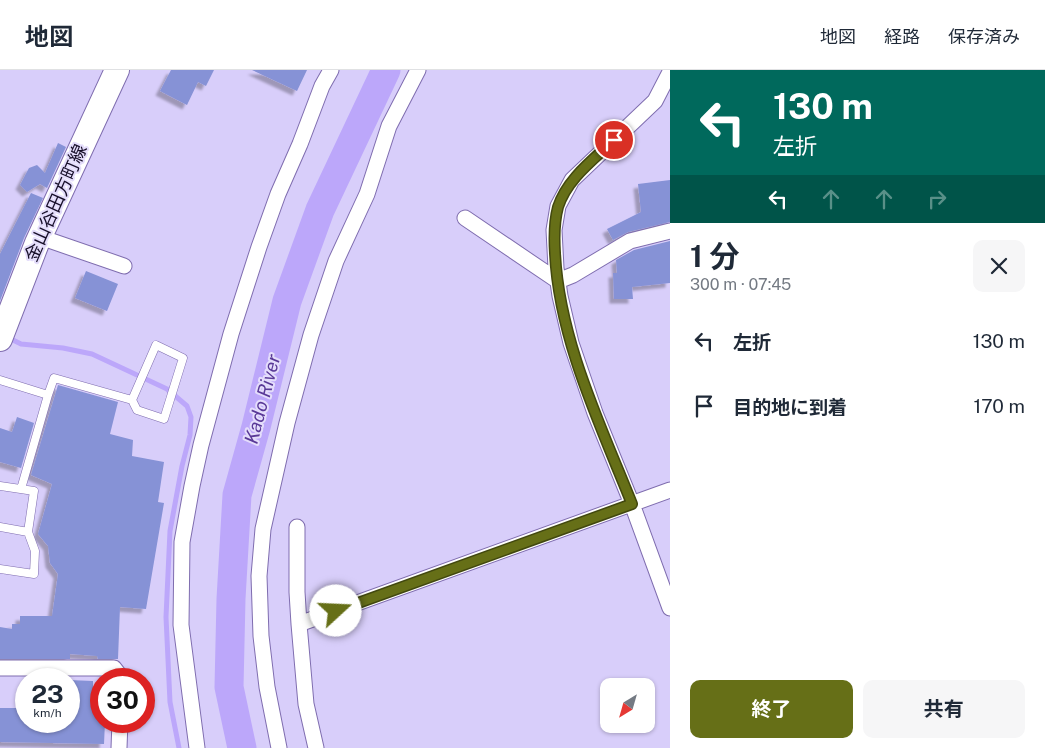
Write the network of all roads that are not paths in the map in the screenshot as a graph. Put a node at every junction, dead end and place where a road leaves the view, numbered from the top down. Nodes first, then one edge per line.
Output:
1 (116, 70) edge
2 (331, 70) edge
3 (418, 70) edge
4 (670, 72) edge
5 (465, 218) dead end
6 (670, 231) edge
7 (40, 237) junction
8 (124, 266) dead end
9 (558, 281) junction
10 (0, 339) edge
11 (0, 380) edge
12 (48, 395) junction
13 (132, 400) junction
14 (0, 486) edge
15 (21, 489) junction
16 (670, 490) edge
17 (632, 504) junction
18 (0, 526) edge
19 (298, 527) dead end
20 (28, 532) junction
21 (0, 569) edge
22 (670, 608) edge
23 (298, 624) junction
24 (0, 668) edge
25 (90, 668) edge
26 (120, 733) edge
27 (119, 748) edge
28 (197, 748) edge
29 (280, 748) edge
30 (316, 748) edge

1 - 7 main road, 金山谷田方町線
2 - 28 street
3 - 29 street
4 - 9 street
5 - 9 street
6 - 9 street
7 - 8 street
7 - 10 main road, 金山谷田方町線
9 - 17 street
11 - 12 lane
12 - 13 lane
12 - 15 lane
13 - 13 lane
14 - 15 lane
15 - 20 lane
16 - 17 street
17 - 22 street
17 - 23 street
18 - 20 lane
19 - 23 street
20 - 21 lane
23 - 30 street
24 - 25 street
26 - 27 street

